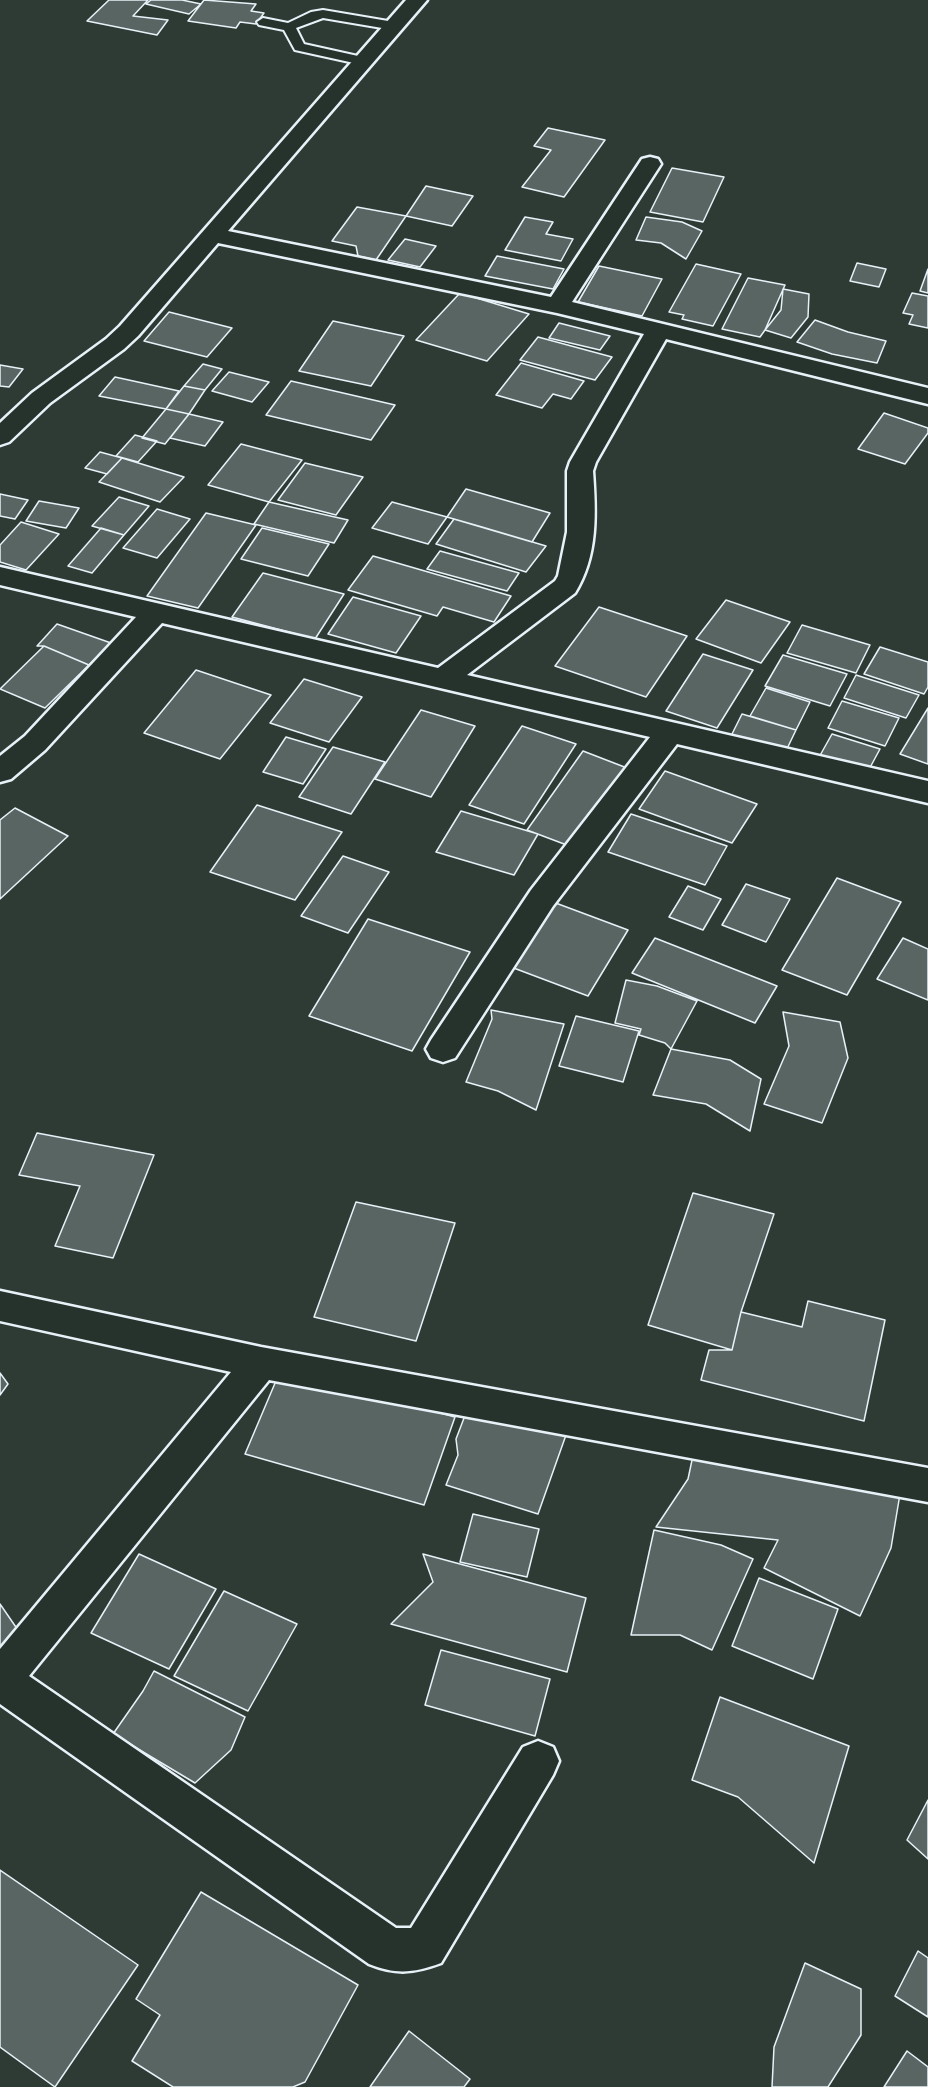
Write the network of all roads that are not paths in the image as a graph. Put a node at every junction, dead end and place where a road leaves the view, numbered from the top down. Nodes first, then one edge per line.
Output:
1 (417, 0) edge
2 (263, 22) dead end
3 (394, 26) junction
4 (289, 27) junction
5 (363, 61) junction
6 (650, 164) dead end
7 (214, 235) junction
8 (557, 306) junction
9 (659, 330) junction
10 (928, 396) edge
11 (0, 437) edge
12 (0, 576) edge
13 (155, 612) junction
14 (442, 680) junction
15 (670, 732) junction
16 (0, 772) edge
17 (928, 792) edge
18 (443, 1049) dead end
19 (0, 1306) edge
20 (261, 1363) junction
21 (928, 1485) edge
22 (0, 1680) edge
23 (538, 1761) dead end

1 - 3 street
2 - 4 lane
3 - 4 lane
3 - 5 street
4 - 5 lane
5 - 7 street
6 - 8 street
7 - 8 street
7 - 11 street
8 - 9 street
9 - 10 street
9 - 14 street
12 - 13 street
13 - 14 street
13 - 16 street
14 - 15 street
15 - 17 street
15 - 18 street
19 - 20 street
20 - 21 street
20 - 22 street
22 - 23 street

